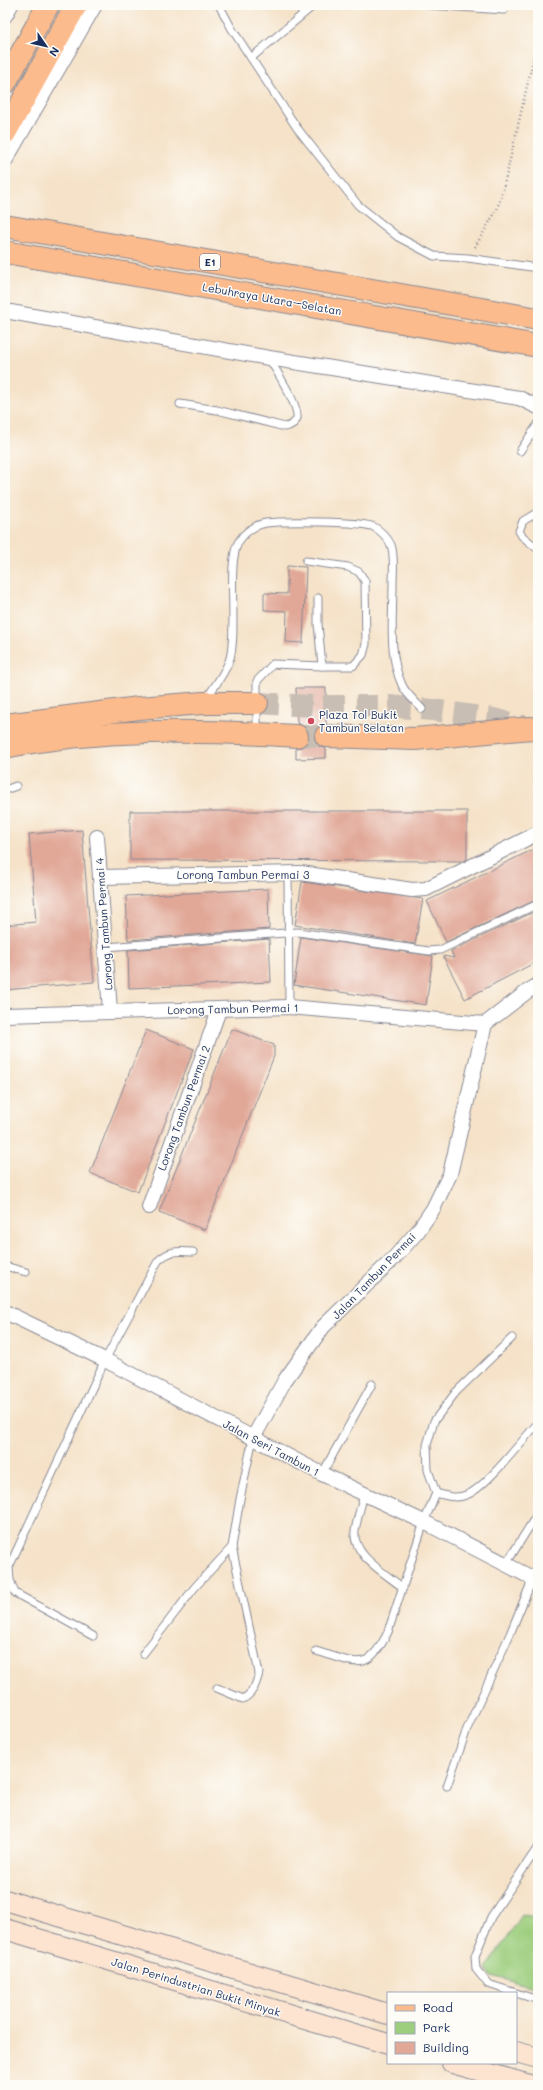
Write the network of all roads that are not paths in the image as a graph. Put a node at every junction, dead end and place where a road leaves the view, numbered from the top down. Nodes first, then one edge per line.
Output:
1 (11, 5) edge
2 (48, 5) edge
3 (76, 5) edge
4 (96, 5) edge
5 (218, 5) edge
6 (314, 5) edge
7 (429, 5) edge
8 (504, 10) dead end
9 (5, 16) edge
10 (251, 58) junction
11 (5, 83) edge
12 (5, 133) edge
13 (5, 161) edge
14 (5, 226) edge
15 (5, 252) edge
16 (538, 268) edge
17 (5, 311) edge
18 (538, 319) edge
19 (538, 346) edge
20 (269, 358) junction
21 (180, 404) dead end
22 (538, 407) edge
23 (538, 424) edge
24 (520, 451) dead end
25 (538, 512) edge
26 (538, 549) edge
27 (306, 561) dead end
28 (318, 598) dead end
29 (322, 666) junction
30 (203, 702) junction
31 (257, 703) junction
32 (422, 709) dead end
33 (5, 725) edge
34 (534, 729) edge
35 (257, 734) junction
36 (297, 736) tunnel mouth
37 (326, 736) tunnel mouth
38 (5, 747) edge
39 (16, 786) dead end
40 (5, 790) edge
41 (538, 833) edge
42 (97, 837) dead end
43 (288, 873) junction
44 (101, 877) junction
45 (538, 904) edge
46 (289, 933) junction
47 (106, 947) junction
48 (538, 985) edge
49 (289, 1006) junction
50 (219, 1010) junction
51 (110, 1011) junction
52 (5, 1015) edge
53 (485, 1024) junction
54 (149, 1206) dead end
55 (193, 1252) dead end
56 (5, 1266) edge
57 (26, 1272) dead end
58 (5, 1312) edge
59 (512, 1338) dead end
60 (105, 1360) junction
61 (372, 1384) dead end
62 (538, 1423) edge
63 (253, 1438) junction
64 (322, 1474) junction
65 (436, 1493) junction
66 (364, 1494) junction
67 (538, 1513) edge
68 (424, 1522) junction
69 (232, 1547) junction
70 (506, 1564) junction
71 (535, 1579) edge
72 (403, 1588) junction
73 (93, 1636) dead end
74 (316, 1650) dead end
75 (143, 1654) dead end
76 (217, 1688) dead end
77 (447, 1786) dead end
78 (538, 1847) edge
79 (5, 1900) edge
80 (5, 1929) edge
81 (513, 1992) edge
82 (517, 1993) edge
83 (538, 2000) edge
84 (387, 2014) edge
85 (387, 2044) edge
86 (517, 2052) edge
87 (538, 2058) edge
88 (456, 2064) edge
89 (530, 2085) edge

1 - 9 street
2 - 11 main road
3 - 12 main road
4 - 13 street
5 - 10 lane
6 - 10 lane
7 - 8 lane
10 - 16 lane
14 - 18 main road, E1
15 - 19 main road, Lebuhraya Utara–Selatan / E1
17 - 20 street
20 - 21 lane
20 - 22 street
23 - 24 lane
25 - 26 lane
27 - 29 lane
28 - 29 lane
29 - 31 lane
30 - 31 main road
30 - 32 lane
30 - 33 main road
31 - 35 lane
34 - 37 main road
35 - 36 main road
35 - 38 main road
39 - 40 lane
41 - 43 street, Lorong Tambun Permai 3
42 - 44 street, Lorong Tambun Permai 4
43 - 44 street, Lorong Tambun Permai 3
43 - 46 lane
44 - 47 street, Lorong Tambun Permai 4
45 - 46 lane
46 - 47 lane
46 - 49 lane
47 - 51 street, Lorong Tambun Permai 4
48 - 53 street
49 - 50 street, Lorong Tambun Permai 1
49 - 53 street, Lorong Tambun Permai 1
50 - 51 street, Lorong Tambun Permai 1
50 - 54 street, Lorong Tambun Permai 2
51 - 52 street, Lorong Tambun Permai 1
53 - 63 street, Jalan Tambun Permai
55 - 60 lane
56 - 57 lane
58 - 60 street, Jalan Seri Tambun 1
59 - 65 lane
60 - 63 street, Jalan Seri Tambun 1
60 - 73 lane
61 - 64 lane
62 - 65 lane
63 - 64 street, Jalan Seri Tambun 1
63 - 69 lane
64 - 66 street, Jalan Seri Tambun 1
65 - 68 lane
66 - 68 street, Jalan Seri Tambun 1
66 - 72 lane
67 - 70 lane
68 - 70 street, Jalan Seri Tambun 1
68 - 72 lane
69 - 75 lane
69 - 76 lane
70 - 71 street, Jalan Seri Tambun 1
71 - 77 lane
72 - 74 lane
78 - 81 lane
79 - 84 main road
80 - 85 main road, Jalan Perindustrian Bukit Minyak
82 - 83 lane
86 - 87 main road
88 - 89 main road

